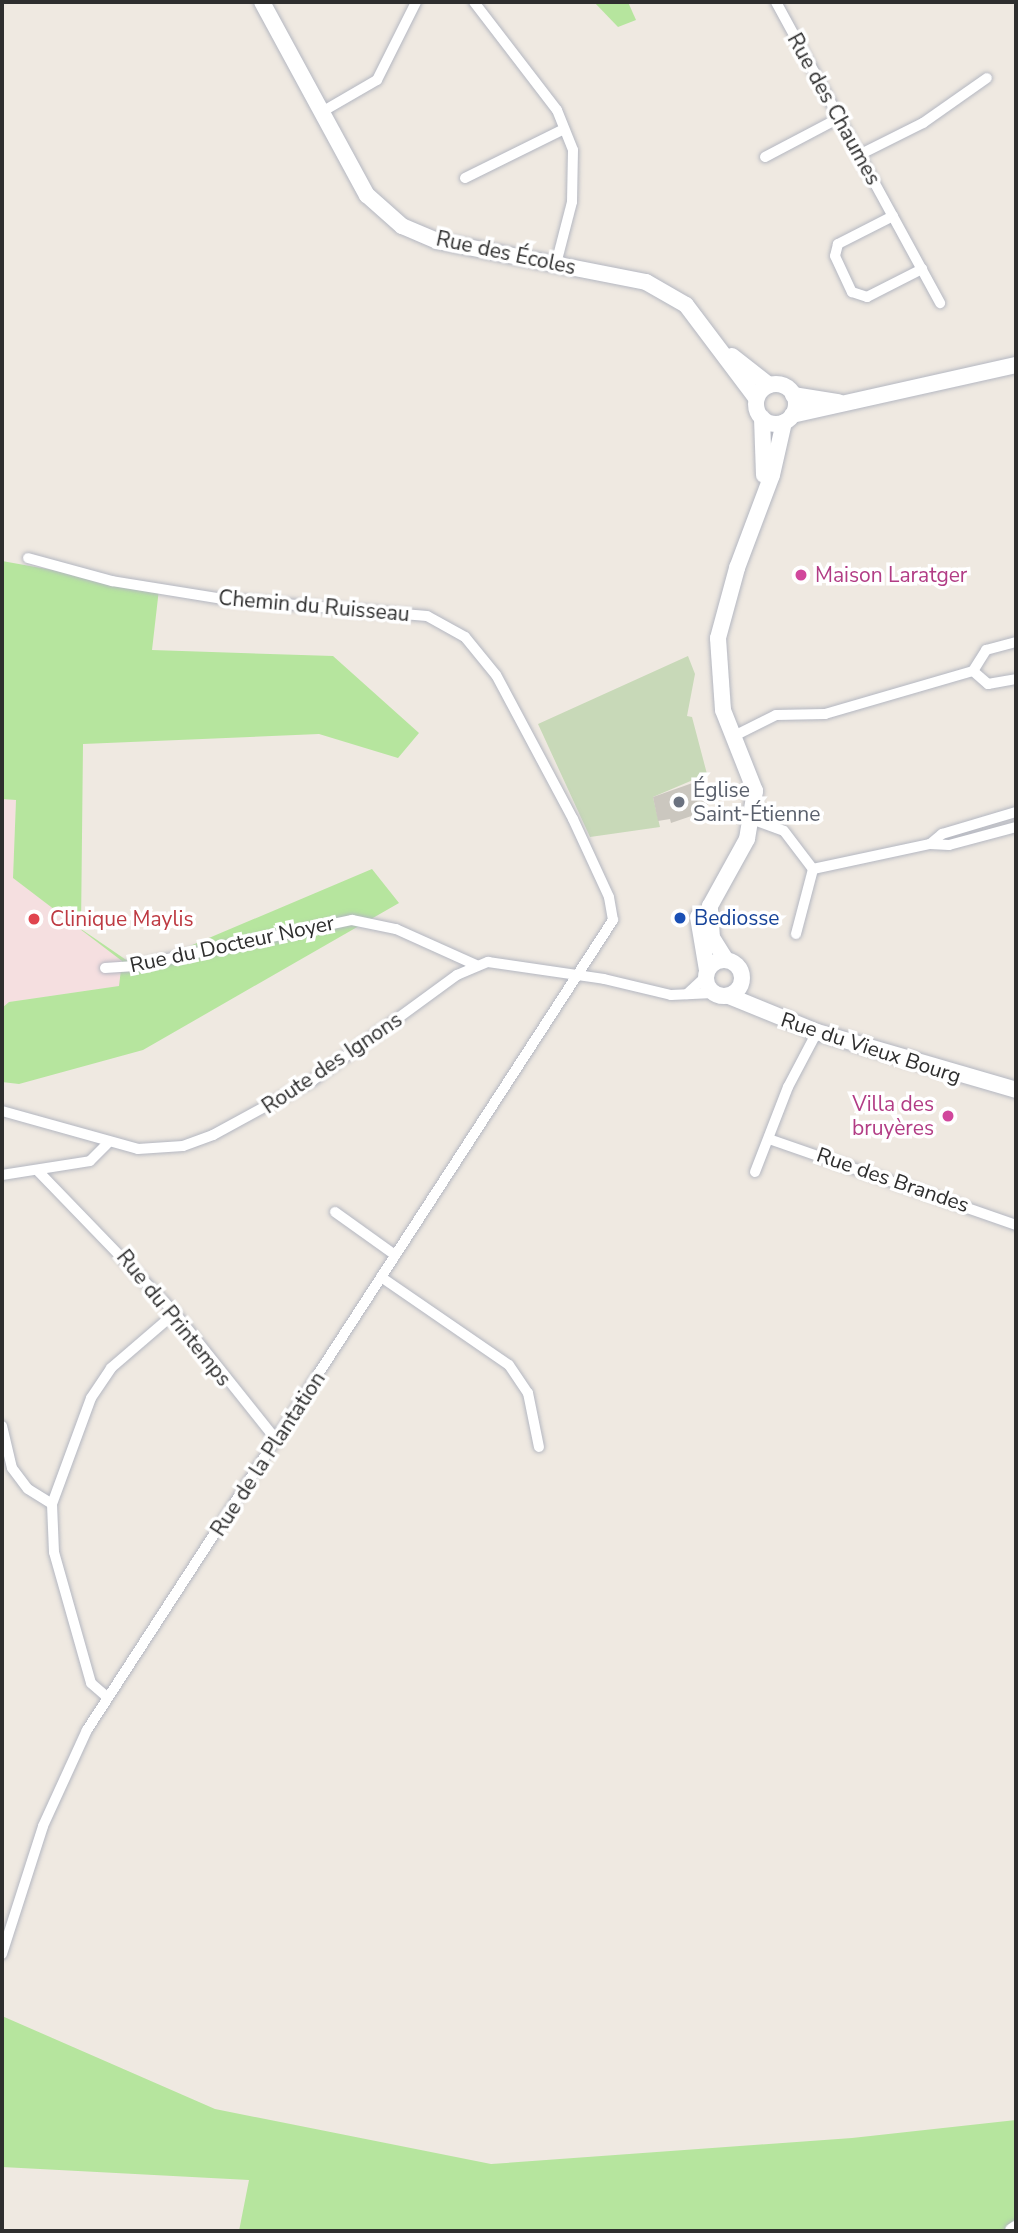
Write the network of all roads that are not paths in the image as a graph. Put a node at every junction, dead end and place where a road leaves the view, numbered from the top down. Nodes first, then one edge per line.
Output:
1 (262, 2) edge
2 (416, 2) edge
3 (474, 2) edge
4 (776, 2) edge
5 (987, 78) dead end
6 (320, 113) junction
7 (839, 118) junction
8 (564, 129) junction
9 (859, 155) junction
10 (765, 157) dead end
11 (465, 178) dead end
12 (893, 216) junction
13 (556, 264) junction
14 (922, 269) junction
15 (940, 303) dead end
16 (725, 350) junction
17 (1016, 365) edge
18 (769, 385) junction
19 (793, 395) junction
20 (757, 398) junction
21 (847, 403) junction
22 (762, 418) junction
23 (788, 419) junction
24 (764, 501) junction
25 (28, 558) dead end
26 (1016, 642) edge
27 (973, 671) junction
28 (1016, 679) edge
29 (737, 743) junction
30 (1016, 812) edge
31 (749, 818) junction
32 (1016, 827) edge
33 (930, 844) junction
34 (813, 869) junction
35 (796, 934) dead end
36 (726, 960) junction
37 (477, 965) junction
38 (105, 968) dead end
39 (706, 974) junction
40 (578, 975) junction
41 (741, 983) junction
42 (721, 994) junction
43 (686, 995) junction
44 (775, 1018) junction
45 (817, 1032) junction
46 (1016, 1090) edge
47 (2, 1111) edge
48 (769, 1139) junction
49 (108, 1143) junction
50 (37, 1170) junction
51 (755, 1172) dead end
52 (2, 1175) edge
53 (335, 1212) dead end
54 (1016, 1225) edge
55 (395, 1255) junction
56 (381, 1278) junction
57 (176, 1313) junction
58 (2, 1426) edge
59 (277, 1441) junction
60 (539, 1447) dead end
61 (7, 1467) edge
62 (52, 1504) junction
63 (107, 1697) junction
64 (2, 1954) edge

1 - 6 street, Rue des Écoles
2 - 6 street
3 - 8 street
4 - 7 street, Rue des Chaumes
5 - 9 street
6 - 13 street, Rue des Écoles
7 - 9 street, Rue des Chaumes
7 - 10 street
8 - 11 street
8 - 13 street
9 - 12 street, Rue des Chaumes
12 - 14 street, Rue des Chaumes
12 - 14 street
13 - 16 street, Rue des Écoles
14 - 15 street, Rue des Chaumes
16 - 18 street, Rue des Écoles
16 - 20 street, Rue des Écoles
17 - 21 street
18 - 19 street
18 - 20 street
19 - 21 street
19 - 23 street
20 - 22 street
21 - 23 street
22 - 23 street
22 - 24 street
23 - 24 street
24 - 29 street
25 - 40 street, Chemin du Ruisseau
26 - 27 street
27 - 28 street
27 - 29 street
29 - 31 street
30 - 33 street
31 - 34 street
31 - 36 street
31 - 39 street
32 - 33 street
33 - 34 street
34 - 35 street
36 - 39 street
36 - 41 street
37 - 38 street, Rue du Docteur Noyer
37 - 40 street
37 - 49 street, Route des Ignons
39 - 42 street
39 - 43 street
40 - 43 street, Rue du Vieux Bourg
40 - 55 street, Rue de la Plantation
41 - 42 street
41 - 44 street
42 - 43 street, Rue du Vieux Bourg
42 - 44 street, Rue du Vieux Bourg
44 - 45 street, Rue du Vieux Bourg
45 - 46 street, Rue du Vieux Bourg
45 - 48 street
47 - 49 street, Route des Ignons
48 - 51 street
48 - 54 street, Rue des Brandes
49 - 50 street
50 - 52 street
50 - 57 street, Rue du Printemps
53 - 55 street
55 - 56 street, Rue de la Plantation
56 - 59 street, Rue de la Plantation
56 - 60 street
57 - 59 street, Rue du Printemps
57 - 62 street
58 - 61 street
59 - 63 street, Rue de la Plantation
61 - 62 street
62 - 63 street
63 - 64 street, Rue de la Plantation

